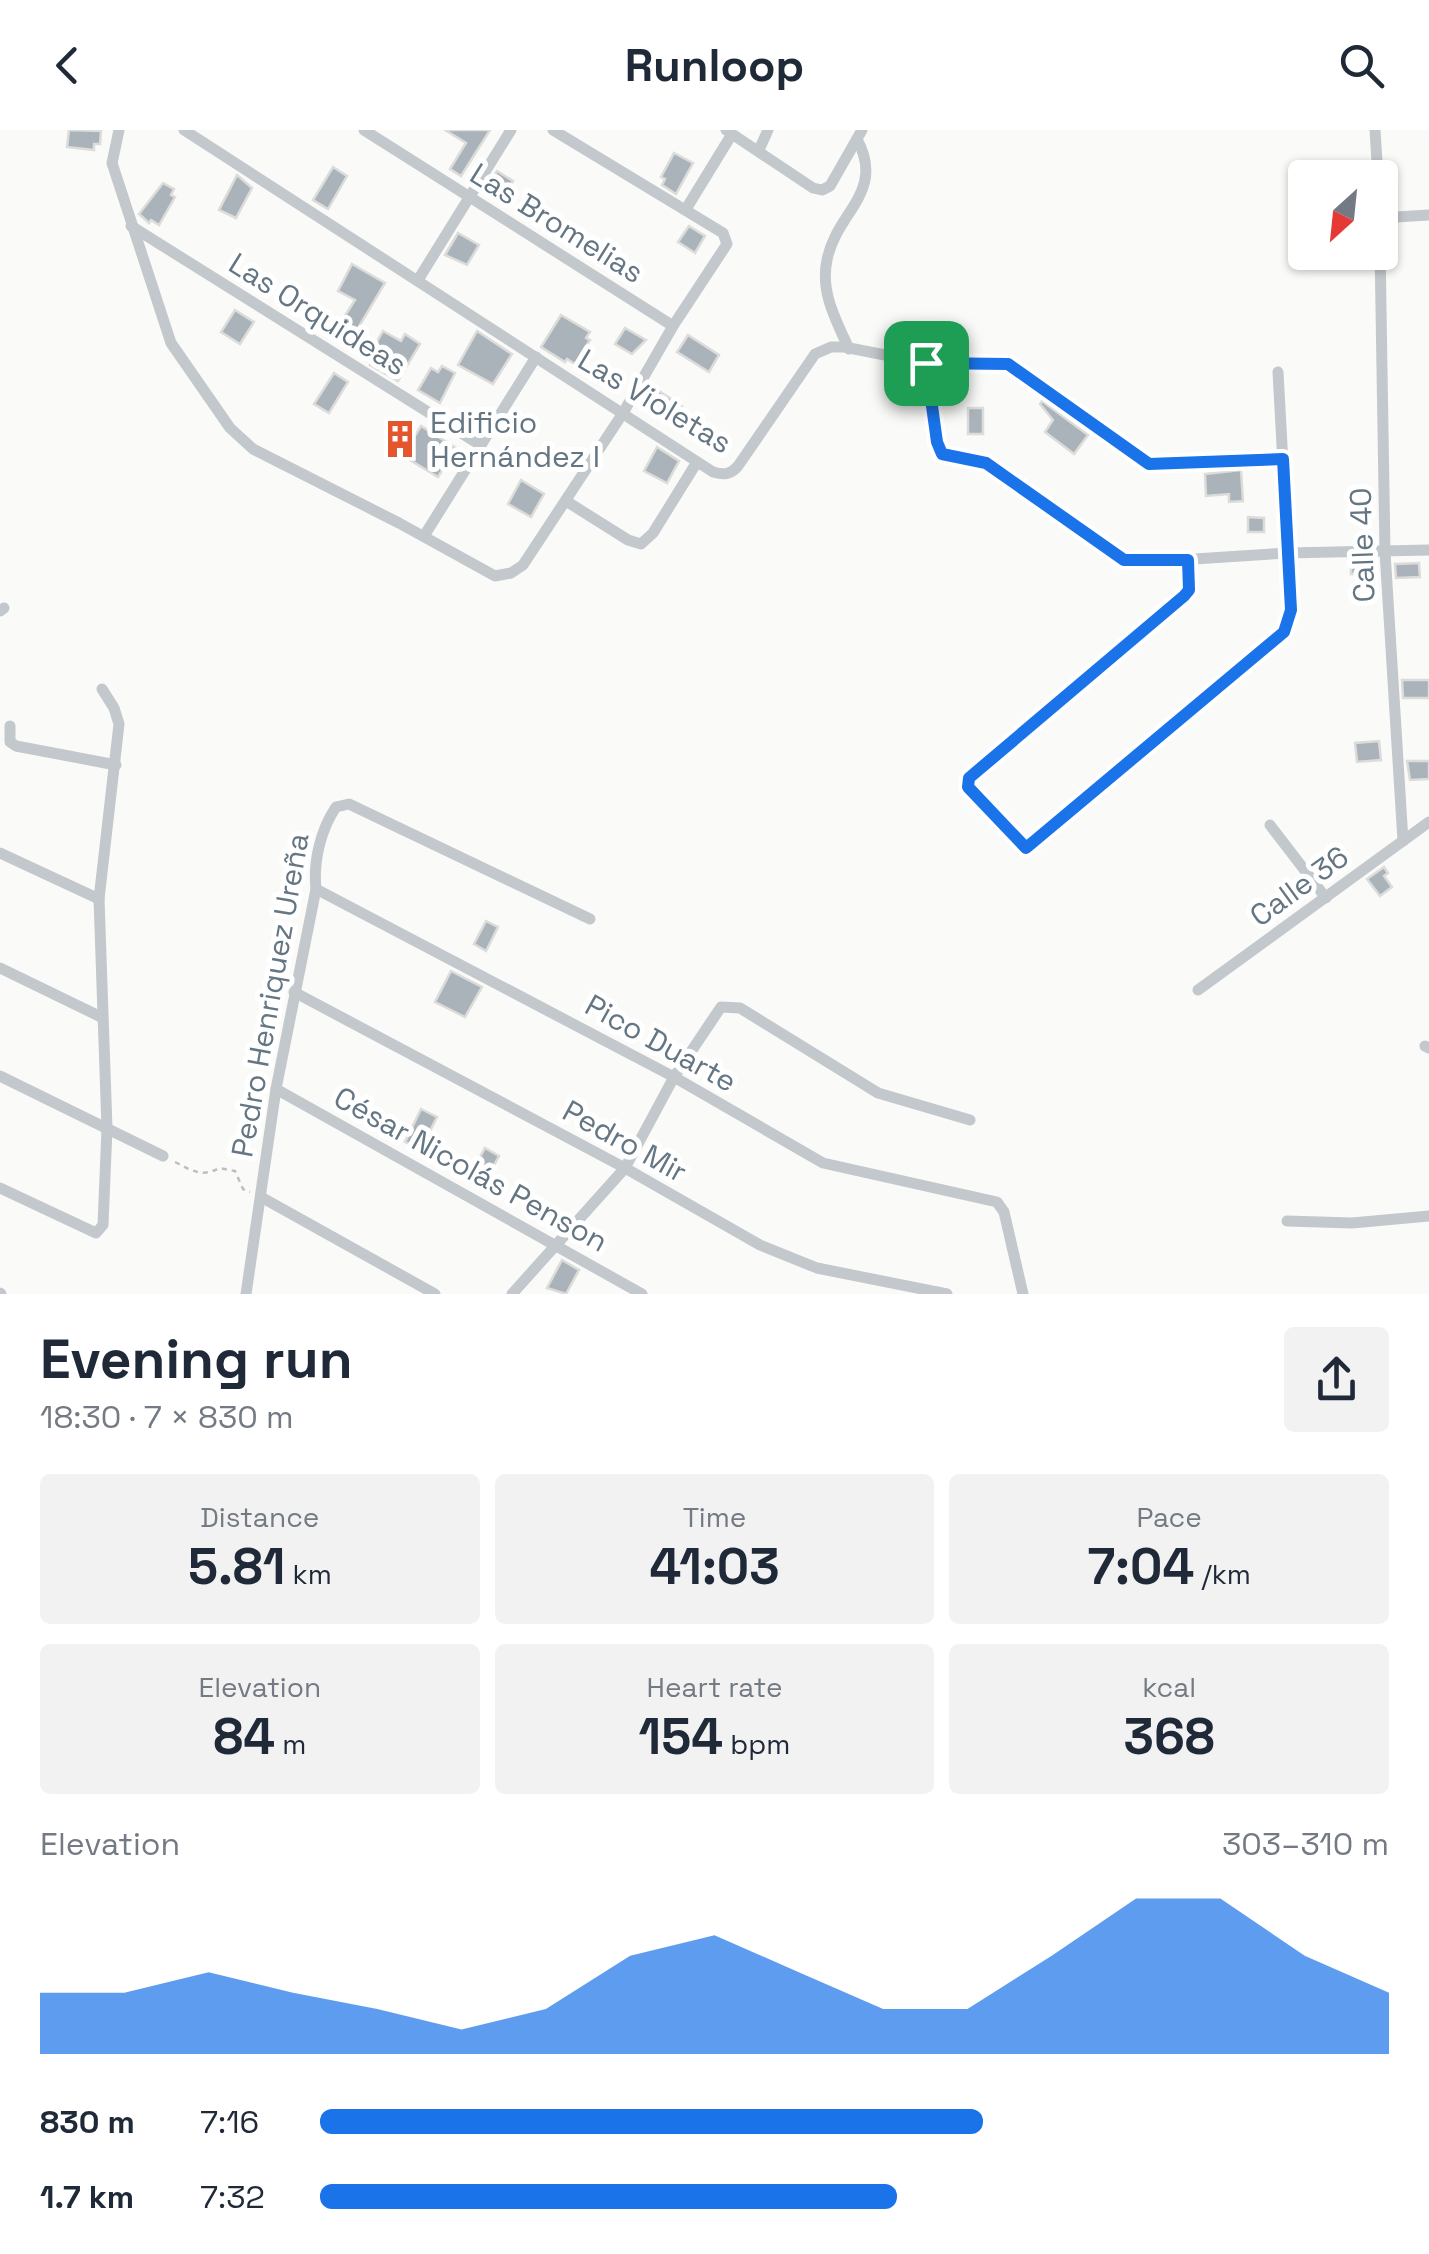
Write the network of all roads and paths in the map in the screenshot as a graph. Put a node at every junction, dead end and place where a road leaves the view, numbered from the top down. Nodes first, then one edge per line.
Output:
1 (119, 130) edge
2 (184, 130) edge
3 (364, 130) edge
4 (511, 130) edge
5 (553, 130) edge
6 (768, 130) edge
7 (1376, 130) edge
8 (729, 132) edge
9 (859, 134) edge
10 (758, 150) junction
11 (1377, 160) edge
12 (469, 196) junction
13 (686, 209) junction
14 (1429, 215) edge
15 (1398, 217) edge
16 (132, 226) junction
17 (1380, 270) edge
18 (418, 280) junction
19 (673, 326) junction
20 (849, 349) junction
21 (536, 357) junction
22 (926, 363) junction
23 (1278, 372) dead end
24 (623, 413) junction
25 (479, 444) junction
26 (1283, 459) junction
27 (697, 462) junction
28 (566, 501) junction
29 (424, 536) junction
30 (1429, 550) edge
31 (1385, 552) junction
32 (1287, 553) junction
33 (1188, 560) junction
34 (102, 689) dead end
35 (10, 726) dead end
36 (116, 765) junction
37 (1429, 822) edge
38 (1270, 825) dead end
39 (1403, 841) junction
40 (0, 852) edge
41 (316, 888) junction
42 (1326, 898) junction
43 (99, 899) junction
44 (590, 918) dead end
45 (0, 968) edge
46 (1198, 990) dead end
47 (294, 992) junction
48 (101, 1017) junction
49 (0, 1076) edge
50 (674, 1076) junction
51 (276, 1088) junction
52 (970, 1120) dead end
53 (107, 1128) junction
54 (163, 1156) joint
55 (625, 1168) junction
56 (0, 1188) edge
57 (260, 1197) junction
58 (1429, 1216) edge
59 (1287, 1221) dead end
60 (558, 1247) junction
61 (246, 1294) edge
62 (435, 1294) edge
63 (512, 1294) edge
64 (642, 1294) edge
65 (947, 1294) edge
66 (1023, 1294) edge

1 - 16 street
2 - 18 street, Las Violetas
3 - 12 street, Las Bromelias
4 - 12 street
5 - 13 street
6 - 10 street
7 - 11 street
8 - 10 street
8 - 13 street
9 - 10 street
9 - 20 street
12 - 18 street
12 - 19 street, Las Bromelias
13 - 19 street
14 - 15 street
16 - 25 street, Las Orquideas
16 - 29 street
17 - 31 street, Calle 40
18 - 21 street, Las Violetas
19 - 24 street
20 - 22 street
20 - 27 street, Las Violetas
21 - 24 street, Las Violetas
21 - 25 street
22 - 26 street
22 - 33 street
23 - 26 street
24 - 27 street, Las Violetas
24 - 28 street
25 - 29 street
26 - 32 street
27 - 28 street
28 - 29 street
30 - 31 street
31 - 32 street
31 - 39 street, Calle 40
32 - 33 street
32 - 33 street
34 - 36 street
35 - 36 street
36 - 43 street
37 - 39 street, Calle 36
38 - 42 street
39 - 42 street, Calle 36
40 - 43 street
41 - 44 street, Pedro Henriquez Ureña
41 - 47 street, Pedro Henriquez Ureña
41 - 50 street, Pico Duarte
42 - 46 street, Calle 36
43 - 48 street
45 - 48 street
47 - 51 street, Pedro Henriquez Ureña
47 - 55 street, Pedro Mir
48 - 53 street
49 - 53 street
50 - 52 street
50 - 55 street
50 - 66 street, Pico Duarte
51 - 57 street, Pedro Henriquez Ureña
51 - 60 street, César Nicolás Penson
53 - 54 street
53 - 56 street
54 - 57 path
55 - 60 street
55 - 65 street, Pedro Mir
57 - 61 street, Pedro Henriquez Ureña
57 - 62 street
58 - 59 street
60 - 63 street
60 - 64 street, César Nicolás Penson

